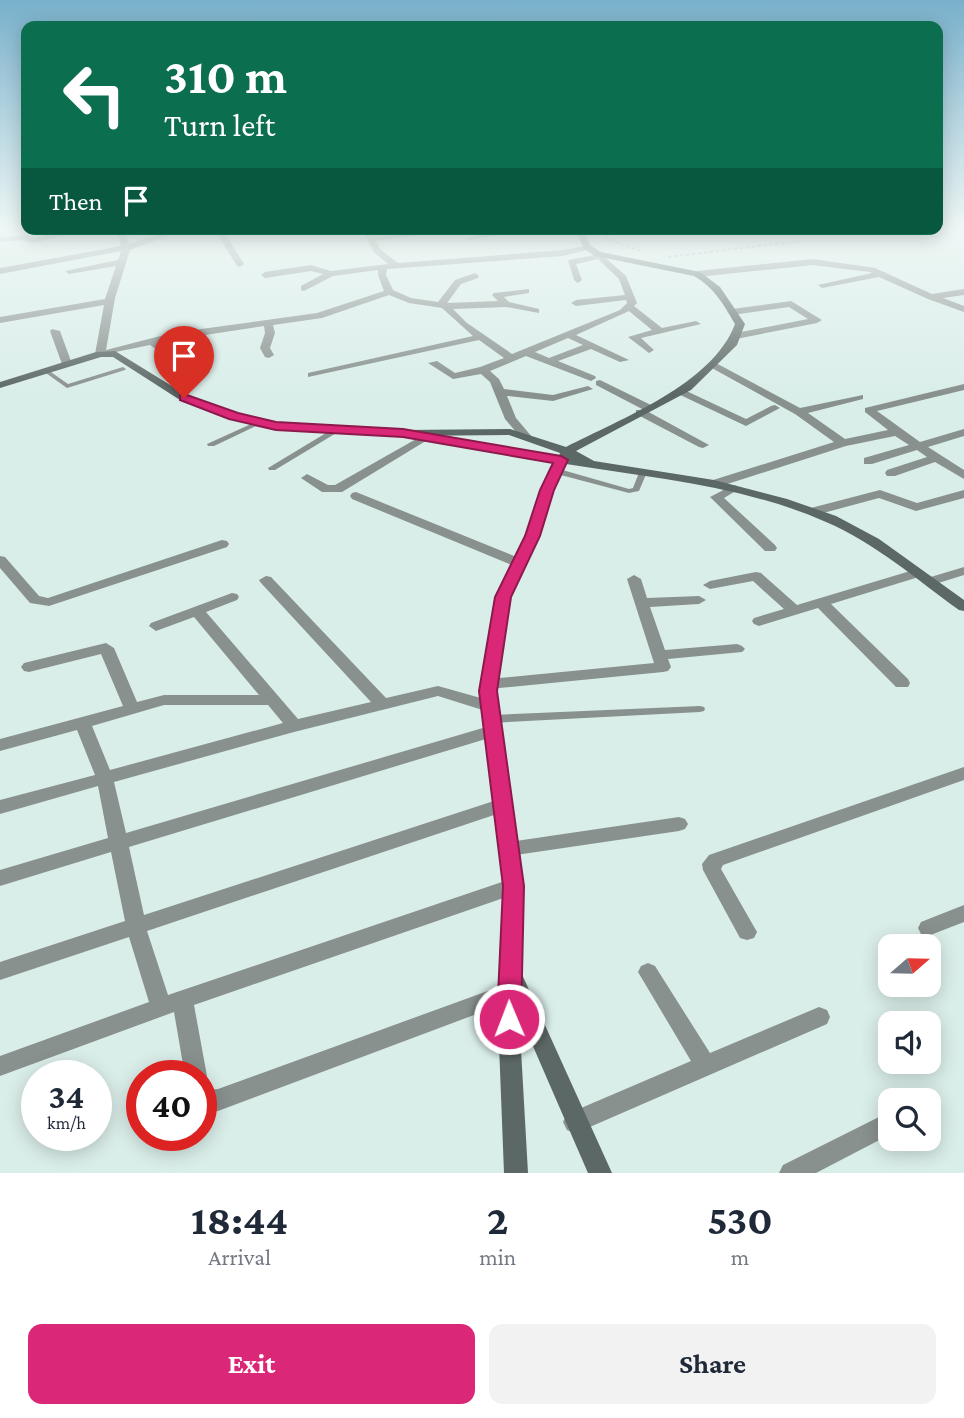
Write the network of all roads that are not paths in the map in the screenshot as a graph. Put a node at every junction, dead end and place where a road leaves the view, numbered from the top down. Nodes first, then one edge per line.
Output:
1 (115, 284) edge
2 (312, 284) edge
3 (386, 284) edge
4 (457, 284) edge
5 (624, 284) edge
6 (711, 284) edge
7 (829, 284) edge
8 (903, 284) edge
9 (822, 285) dead end
10 (304, 288) dead end
11 (526, 291) dead end
12 (389, 292) junction
13 (964, 292) edge
14 (933, 297) junction
15 (110, 301) junction
16 (629, 302) junction
17 (576, 303) dead end
18 (506, 304) junction
19 (443, 305) junction
20 (964, 309) edge
21 (536, 311) dead end
22 (732, 312) junction
23 (0, 320) edge
24 (268, 324) junction
25 (696, 324) dead end
26 (55, 331) dead end
27 (659, 331) junction
28 (568, 335) junction
29 (736, 336) junction
30 (481, 337) junction
31 (150, 341) junction
32 (592, 345) junction
33 (649, 350) dead end
34 (526, 352) junction
35 (100, 354) junction
36 (269, 355) dead end
37 (511, 358) junction
38 (624, 359) dead end
39 (547, 362) junction
40 (433, 363) dead end
41 (67, 364) junction
42 (714, 365) junction
43 (123, 369) dead end
44 (192, 370) dead end
45 (483, 370) junction
46 (46, 371) junction
47 (312, 375) dead end
48 (593, 383) junction
49 (0, 385) edge
50 (964, 387) edge
51 (680, 391) junction
52 (501, 392) junction
53 (859, 397) dead end
54 (775, 408) dead end
55 (645, 410) junction
56 (799, 412) junction
57 (260, 422) junction
58 (339, 429) junction
59 (485, 432) junction
60 (510, 432) junction
61 (897, 432) junction
62 (964, 432) edge
63 (403, 433) junction
64 (425, 437) junction
65 (526, 438) junction
66 (843, 443) junction
67 (211, 444) dead end
68 (704, 445) dead end
69 (919, 445) junction
70 (479, 446) junction
71 (500, 449) junction
72 (938, 457) junction
73 (561, 460) junction
74 (868, 461) dead end
75 (272, 468) dead end
76 (643, 472) junction
77 (891, 473) dead end
78 (964, 475) edge
79 (307, 478) dead end
80 (714, 484) junction
81 (733, 489) junction
82 (964, 494) edge
83 (356, 496) dead end
84 (812, 512) junction
85 (222, 544) dead end
86 (770, 548) dead end
87 (0, 560) edge
88 (519, 563) junction
89 (964, 571) edge
90 (923, 577) junction
91 (634, 579) dead end
92 (266, 580) dead end
93 (710, 585) dead end
94 (232, 597) dead end
95 (699, 600) dead end
96 (642, 603) junction
97 (821, 603) junction
98 (964, 607) edge
99 (197, 611) junction
100 (794, 611) junction
101 (760, 621) dead end
102 (156, 626) dead end
103 (737, 649) dead end
104 (661, 654) junction
105 (29, 667) dead end
106 (902, 683) dead end
107 (489, 684) junction
108 (272, 700) junction
109 (383, 705) junction
110 (132, 709) junction
111 (700, 709) dead end
112 (491, 719) junction
113 (82, 722) junction
114 (294, 726) junction
115 (0, 745) edge
116 (964, 773) edge
117 (105, 779) junction
118 (503, 805) junction
119 (0, 807) edge
120 (679, 824) dead end
121 (118, 843) junction
122 (509, 849) junction
123 (0, 878) edge
124 (514, 886) junction
125 (964, 913) edge
126 (136, 926) junction
127 (928, 928) dead end
128 (747, 932) dead end
129 (510, 970) junction
130 (0, 971) edge
131 (648, 972) dead end
132 (508, 993) junction
133 (183, 1000) junction
134 (161, 1007) junction
135 (819, 1017) dead end
136 (193, 1060) edge
137 (0, 1066) edge
138 (706, 1066) junction
139 (217, 1100) edge
140 (575, 1122) junction
141 (878, 1129) edge
142 (516, 1173) edge
143 (600, 1173) edge
144 (791, 1173) edge

1 - 15 street
2 - 10 street
3 - 12 street
4 - 19 street
5 - 16 street
6 - 22 street
7 - 9 street
8 - 14 street
11 - 18 street
12 - 19 street
12 - 24 street
13 - 14 street
14 - 20 street
15 - 23 street
15 - 35 street
16 - 17 street
16 - 27 street
16 - 28 street
18 - 19 street
18 - 21 street
19 - 30 street
22 - 29 street
22 - 29 street
24 - 31 street
24 - 36 street
25 - 27 street
26 - 41 street
27 - 33 street
28 - 32 street
28 - 34 street
29 - 42 street
30 - 37 street
30 - 47 street
31 - 35 street
31 - 44 street
32 - 38 street
32 - 39 street
34 - 37 street
34 - 39 street
35 - 41 street
35 - 57 street
37 - 45 street
39 - 48 street
40 - 45 street
41 - 46 street
42 - 51 street
42 - 56 street
43 - 46 lane
45 - 52 street
46 - 49 street
48 - 52 street
48 - 55 street
50 - 61 street
51 - 54 street
51 - 55 street
52 - 65 street
53 - 56 street
55 - 68 street
55 - 73 street
56 - 66 street
57 - 58 street
57 - 67 lane
58 - 63 street
58 - 75 lane
59 - 60 street
59 - 63 street
59 - 70 street
60 - 65 street
60 - 71 street
61 - 66 street
61 - 69 street
62 - 69 street
63 - 64 street
64 - 70 street
64 - 79 street
65 - 73 street
66 - 80 street
69 - 72 street
69 - 74 street
70 - 71 street
71 - 73 street
72 - 77 street
72 - 78 street
73 - 76 street
73 - 76 lane
73 - 88 street
76 - 80 street
80 - 81 street
81 - 84 street
81 - 86 street
82 - 84 street
83 - 88 street
84 - 90 street
85 - 87 street
88 - 107 street
89 - 90 street
90 - 97 street
90 - 98 street
91 - 96 street
92 - 109 street
93 - 100 street
94 - 99 street
95 - 96 street
96 - 104 street
97 - 100 street
97 - 106 street
99 - 102 street
99 - 108 street
100 - 101 street
103 - 104 street
104 - 107 street
105 - 110 street
107 - 112 street
108 - 110 street
108 - 114 street
109 - 112 street
109 - 114 street
110 - 113 street
111 - 112 lane
112 - 118 street
112 - 121 street
113 - 115 street
113 - 117 street
114 - 117 street
116 - 128 street
117 - 119 street
117 - 121 street
118 - 122 street
118 - 126 street
120 - 122 street
121 - 123 street
121 - 126 street
122 - 124 street
124 - 129 street
124 - 133 street
125 - 127 street
126 - 130 street
126 - 134 street
129 - 132 street
129 - 140 street
131 - 138 street
132 - 139 street
132 - 142 street
133 - 134 street
133 - 136 street
134 - 137 street
135 - 138 street
138 - 140 street
140 - 143 street
141 - 144 street

